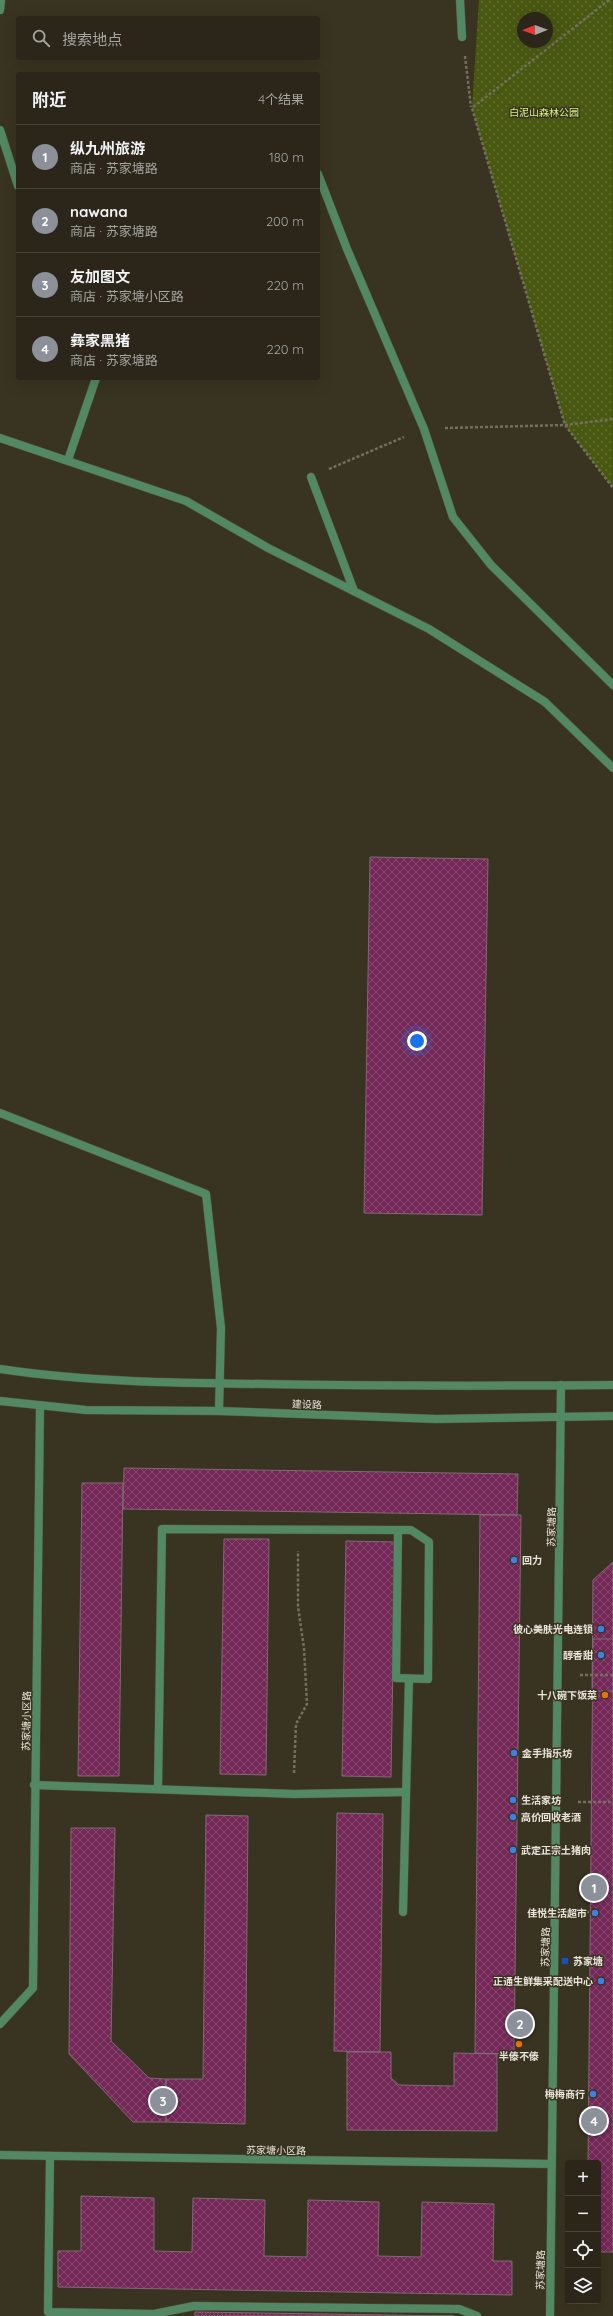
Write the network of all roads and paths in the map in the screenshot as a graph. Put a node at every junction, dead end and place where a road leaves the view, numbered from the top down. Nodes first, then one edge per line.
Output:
1 (1, 0) edge
2 (460, 0) edge
3 (609, 0) edge
4 (0, 10) edge
5 (462, 37) joint
6 (472, 108) junction
7 (0, 130) edge
8 (320, 179) edge
9 (16, 180) edge
10 (95, 380) edge
11 (613, 419) edge
12 (565, 425) junction
13 (0, 438) edge
14 (68, 460) junction
15 (311, 477) dead end
16 (613, 488) edge
17 (354, 591) junction
18 (613, 685) edge
19 (613, 768) edge
20 (0, 1113) edge
21 (0, 1369) edge
22 (219, 1383) junction
23 (561, 1385) junction
24 (613, 1385) edge
25 (0, 1401) edge
26 (40, 1406) junction
27 (219, 1411) junction
28 (613, 1416) edge
29 (561, 1417) junction
30 (298, 1530) junction
31 (398, 1530) junction
32 (558, 1674) junction
33 (613, 1675) edge
34 (408, 1679) junction
35 (34, 1785) junction
36 (158, 1788) junction
37 (406, 1792) junction
38 (294, 1794) junction
39 (557, 1802) junction
40 (613, 1802) edge
41 (403, 1912) dead end
42 (0, 2024) edge
43 (0, 2155) edge
44 (50, 2156) junction
45 (552, 2164) junction
46 (156, 2315) edge
47 (477, 2316) edge
48 (550, 2316) edge

1 - 4 street
2 - 5 street
3 - 6 path
5 - 6 path
6 - 12 path
7 - 9 street
8 - 18 street
10 - 14 street
11 - 12 path
12 - 16 path
13 - 14 street
14 - 17 street
15 - 17 street
17 - 19 street
20 - 22 street
21 - 22 street, 建设路
22 - 23 street, 建设路
22 - 27 street
23 - 24 street, 建设路
23 - 29 street, 苏家塘路
25 - 26 street, 建设路
26 - 27 street, 建设路
26 - 35 street, 苏家塘小区路
27 - 29 street, 建设路
28 - 29 street, 建设路
29 - 32 street, 苏家塘路
30 - 31 street
30 - 36 street
30 - 38 path
31 - 34 street
31 - 34 street
32 - 33 path
32 - 39 street, 苏家塘路
34 - 37 street
35 - 36 street
35 - 42 street, 苏家塘小区路
36 - 38 street
37 - 38 street
37 - 41 street
39 - 40 path
39 - 45 street, 苏家塘路
43 - 44 street, 苏家塘小区路
44 - 45 street, 苏家塘小区路
44 - 46 street
45 - 48 street, 苏家塘路
46 - 47 street

